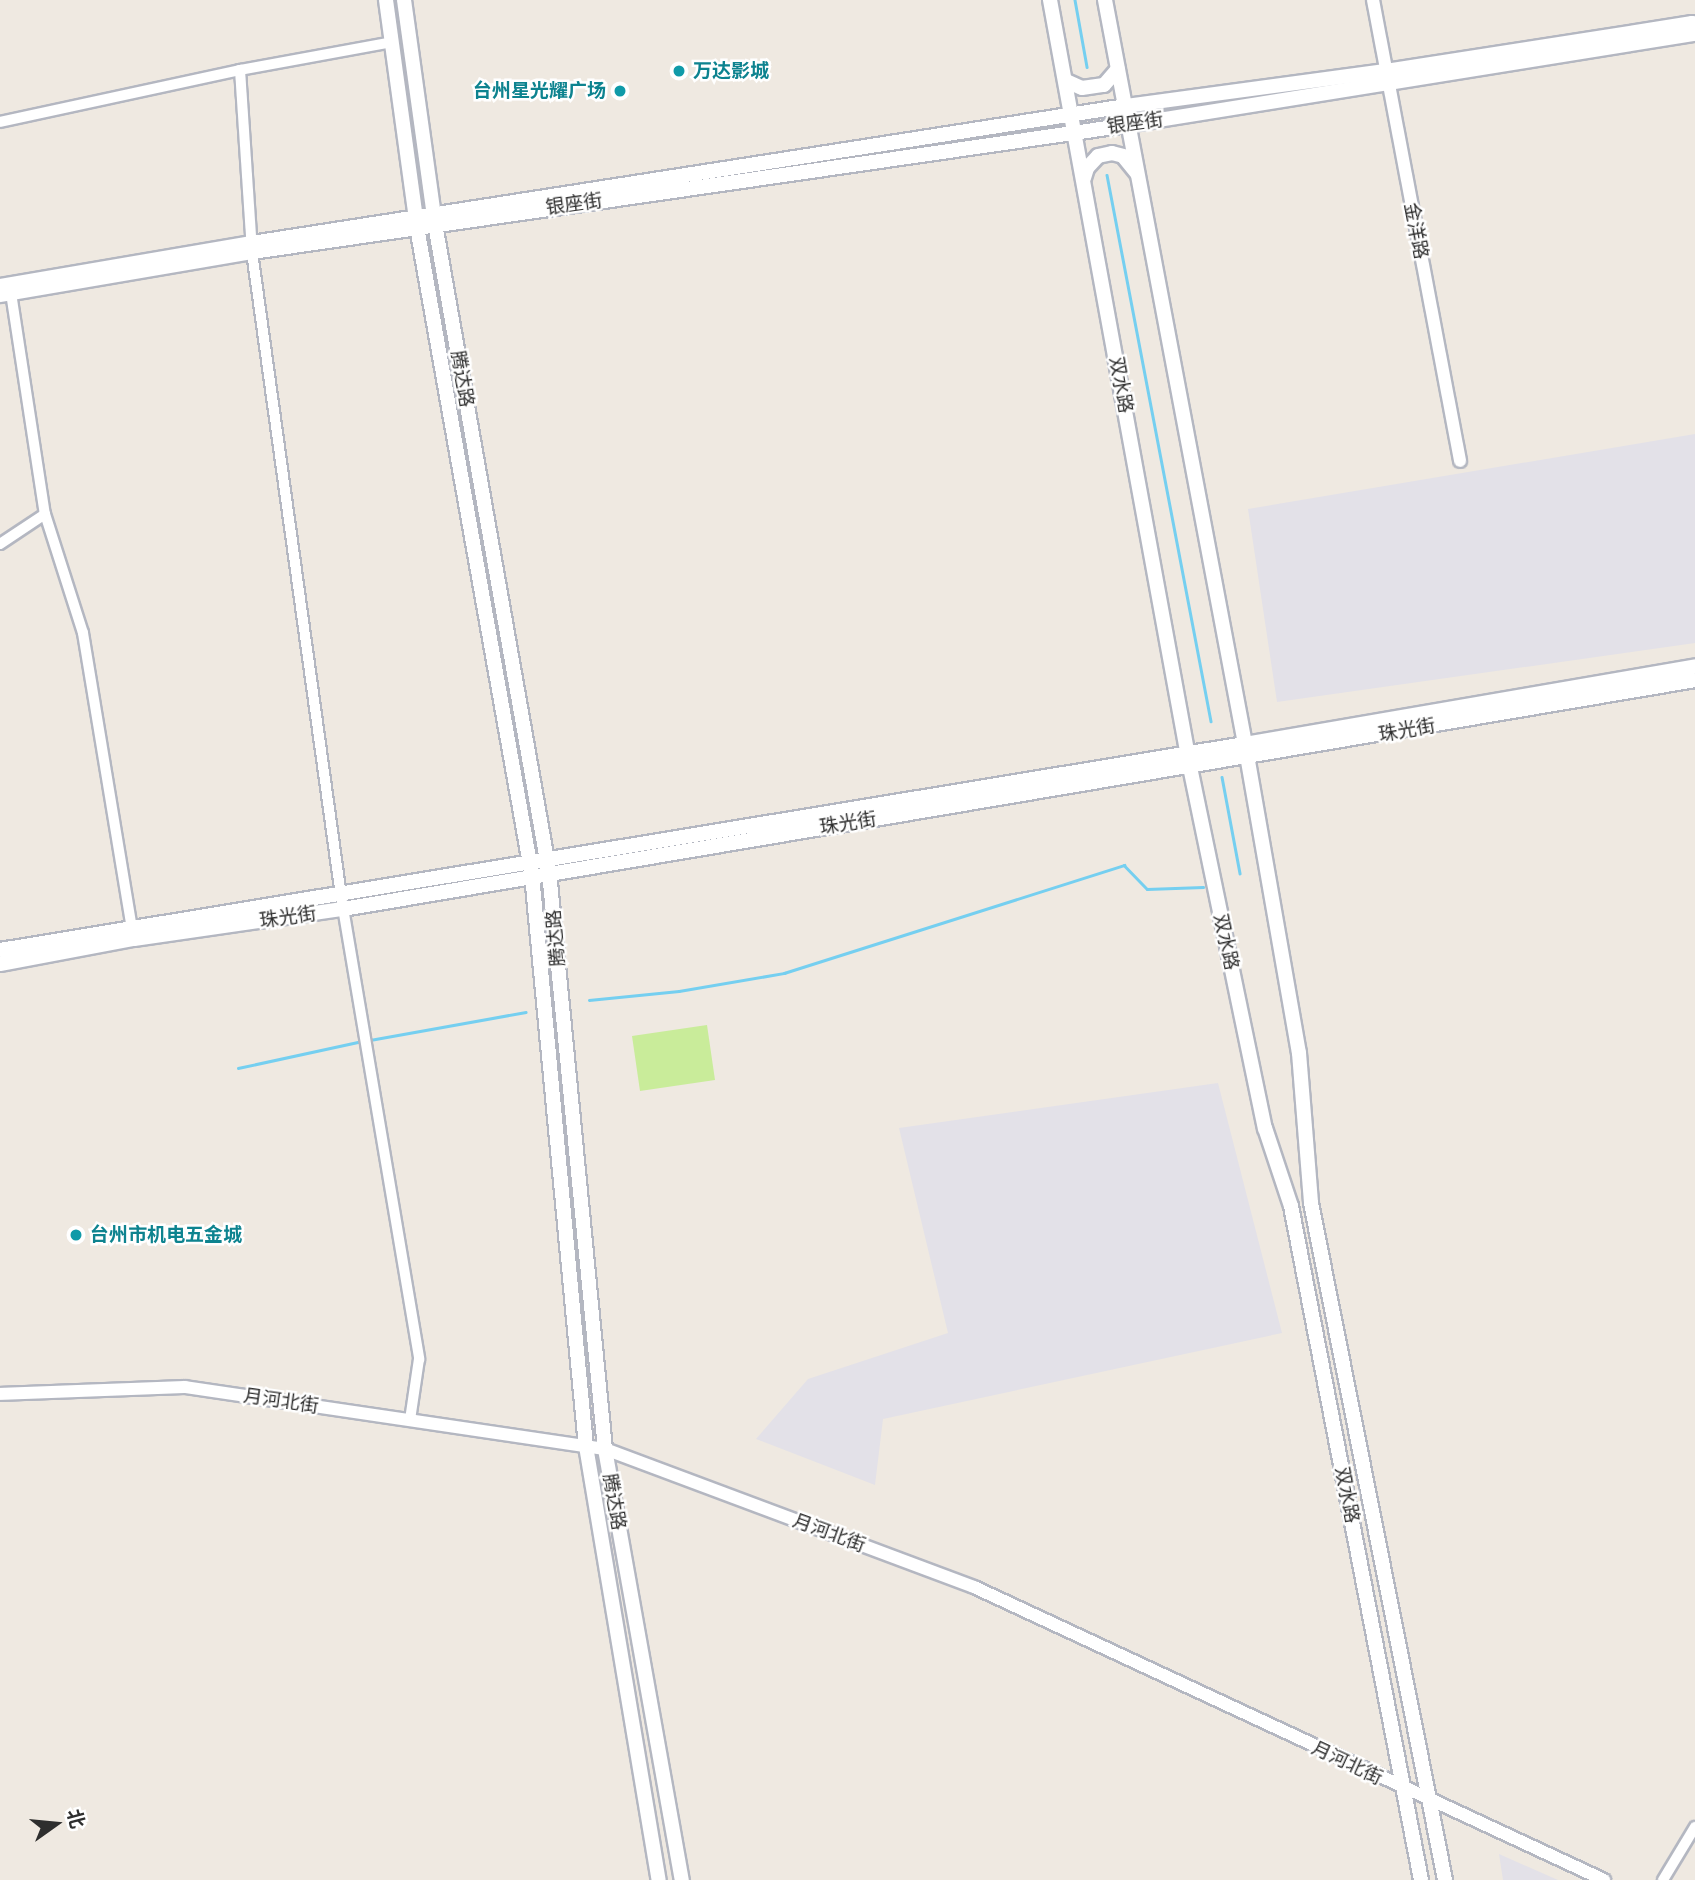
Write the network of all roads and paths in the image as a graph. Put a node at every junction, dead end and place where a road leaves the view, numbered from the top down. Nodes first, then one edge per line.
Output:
1 (386, 0) edge
2 (404, 0) edge
3 (1050, 0) edge
4 (1105, 0) edge
5 (1373, 0) edge
6 (392, 42) junction
7 (1118, 69) junction
8 (240, 71) junction
9 (1387, 76) junction
10 (1066, 81) junction
11 (1126, 106) junction
12 (0, 122) edge
13 (1074, 124) junction
14 (1128, 125) junction
15 (1138, 174) junction
16 (1084, 178) junction
17 (434, 220) junction
18 (416, 222) junction
19 (252, 247) junction
20 (4, 291) edge
21 (1460, 461) dead end
22 (45, 514) junction
23 (0, 544) edge
24 (1695, 666) edge
25 (1695, 680) edge
26 (1247, 751) junction
27 (1189, 760) junction
28 (548, 865) junction
29 (531, 869) junction
30 (342, 903) junction
31 (132, 928) junction
32 (0, 950) edge
33 (0, 964) edge
34 (0, 1394) edge
35 (410, 1420) junction
36 (586, 1446) junction
37 (605, 1449) junction
38 (1403, 1789) junction
39 (1429, 1800) junction
40 (1695, 1826) edge
41 (659, 1880) edge
42 (682, 1880) edge
43 (1421, 1880) edge
44 (1445, 1880) edge
45 (1604, 1880) edge
46 (1663, 1880) edge

1 - 6 main road, 腾达路
2 - 17 main road, 腾达路
3 - 10 main road, 双水路
4 - 7 main road, 双水路
5 - 9 street, 金洋路
6 - 8 street
6 - 18 main road, 腾达路
7 - 10 main road
7 - 11 main road, 双水路
8 - 12 street
8 - 19 street
9 - 9 main road, 银座街
9 - 11 main road, 银座街
9 - 14 main road, 银座街
9 - 21 street, 金洋路
10 - 13 main road, 双水路
11 - 13 main road, 银座街
11 - 14 main road, 双水路
13 - 14 main road, 银座街
13 - 16 main road, 双水路
13 - 17 main road, 银座街
14 - 15 main road, 双水路
15 - 16 main road
15 - 26 main road, 双水路
16 - 27 main road, 双水路
17 - 18 main road, 银座街
17 - 28 main road, 腾达路
18 - 19 main road, 银座街
18 - 29 main road, 腾达路
19 - 20 main road, 银座街
19 - 30 street
20 - 22 street
22 - 23 street
22 - 31 street
24 - 26 main road, 珠光街
25 - 26 main road, 珠光街
26 - 27 main road, 珠光街
26 - 39 main road, 双水路
27 - 28 main road, 珠光街
27 - 38 main road, 双水路
28 - 29 main road, 珠光街
28 - 37 main road, 腾达路
29 - 30 main road, 珠光街
29 - 36 main road, 腾达路
30 - 31 main road, 珠光街
30 - 33 main road, 珠光街
30 - 35 street
31 - 32 main road, 珠光街
34 - 35 street, 月河北街
35 - 36 street, 月河北街
36 - 37 street, 月河北街
36 - 41 main road, 腾达路
37 - 38 street, 月河北街
37 - 42 main road, 腾达路
38 - 39 street, 月河北街
38 - 43 main road, 双水路
39 - 44 main road, 双水路
39 - 45 street, 月河北街
40 - 46 street

